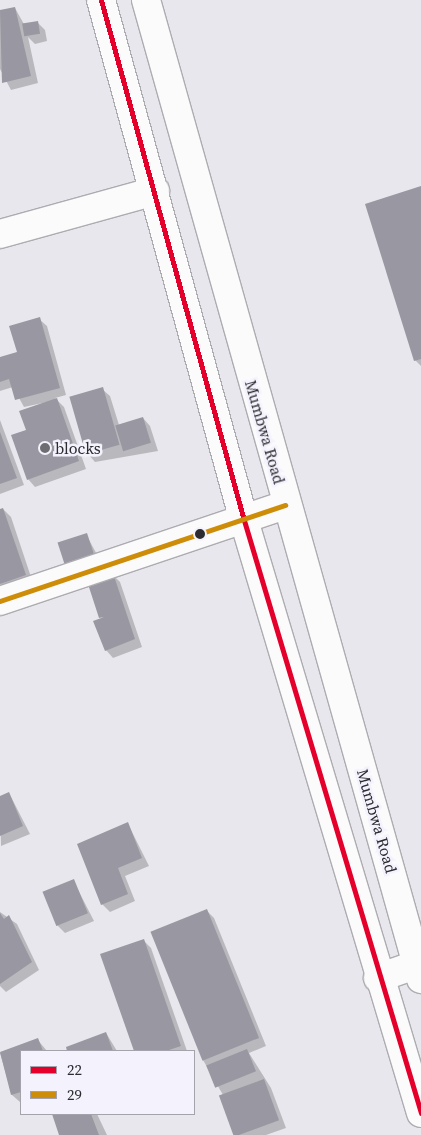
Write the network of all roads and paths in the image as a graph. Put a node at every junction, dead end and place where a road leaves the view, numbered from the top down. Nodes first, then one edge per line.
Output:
1 (101, 0) edge
2 (146, 0) edge
3 (155, 191) junction
4 (0, 234) edge
5 (285, 505) junction
6 (244, 517) junction
7 (0, 600) edge
8 (419, 969) edge
9 (378, 978) junction
10 (421, 1113) edge

1 - 3 main road
2 - 5 main road, Mumbwa Road
3 - 4 main road
3 - 6 main road
5 - 6 main road
5 - 8 main road, Mumbwa Road
6 - 7 main road
6 - 9 main road
8 - 9 main road
9 - 10 main road

